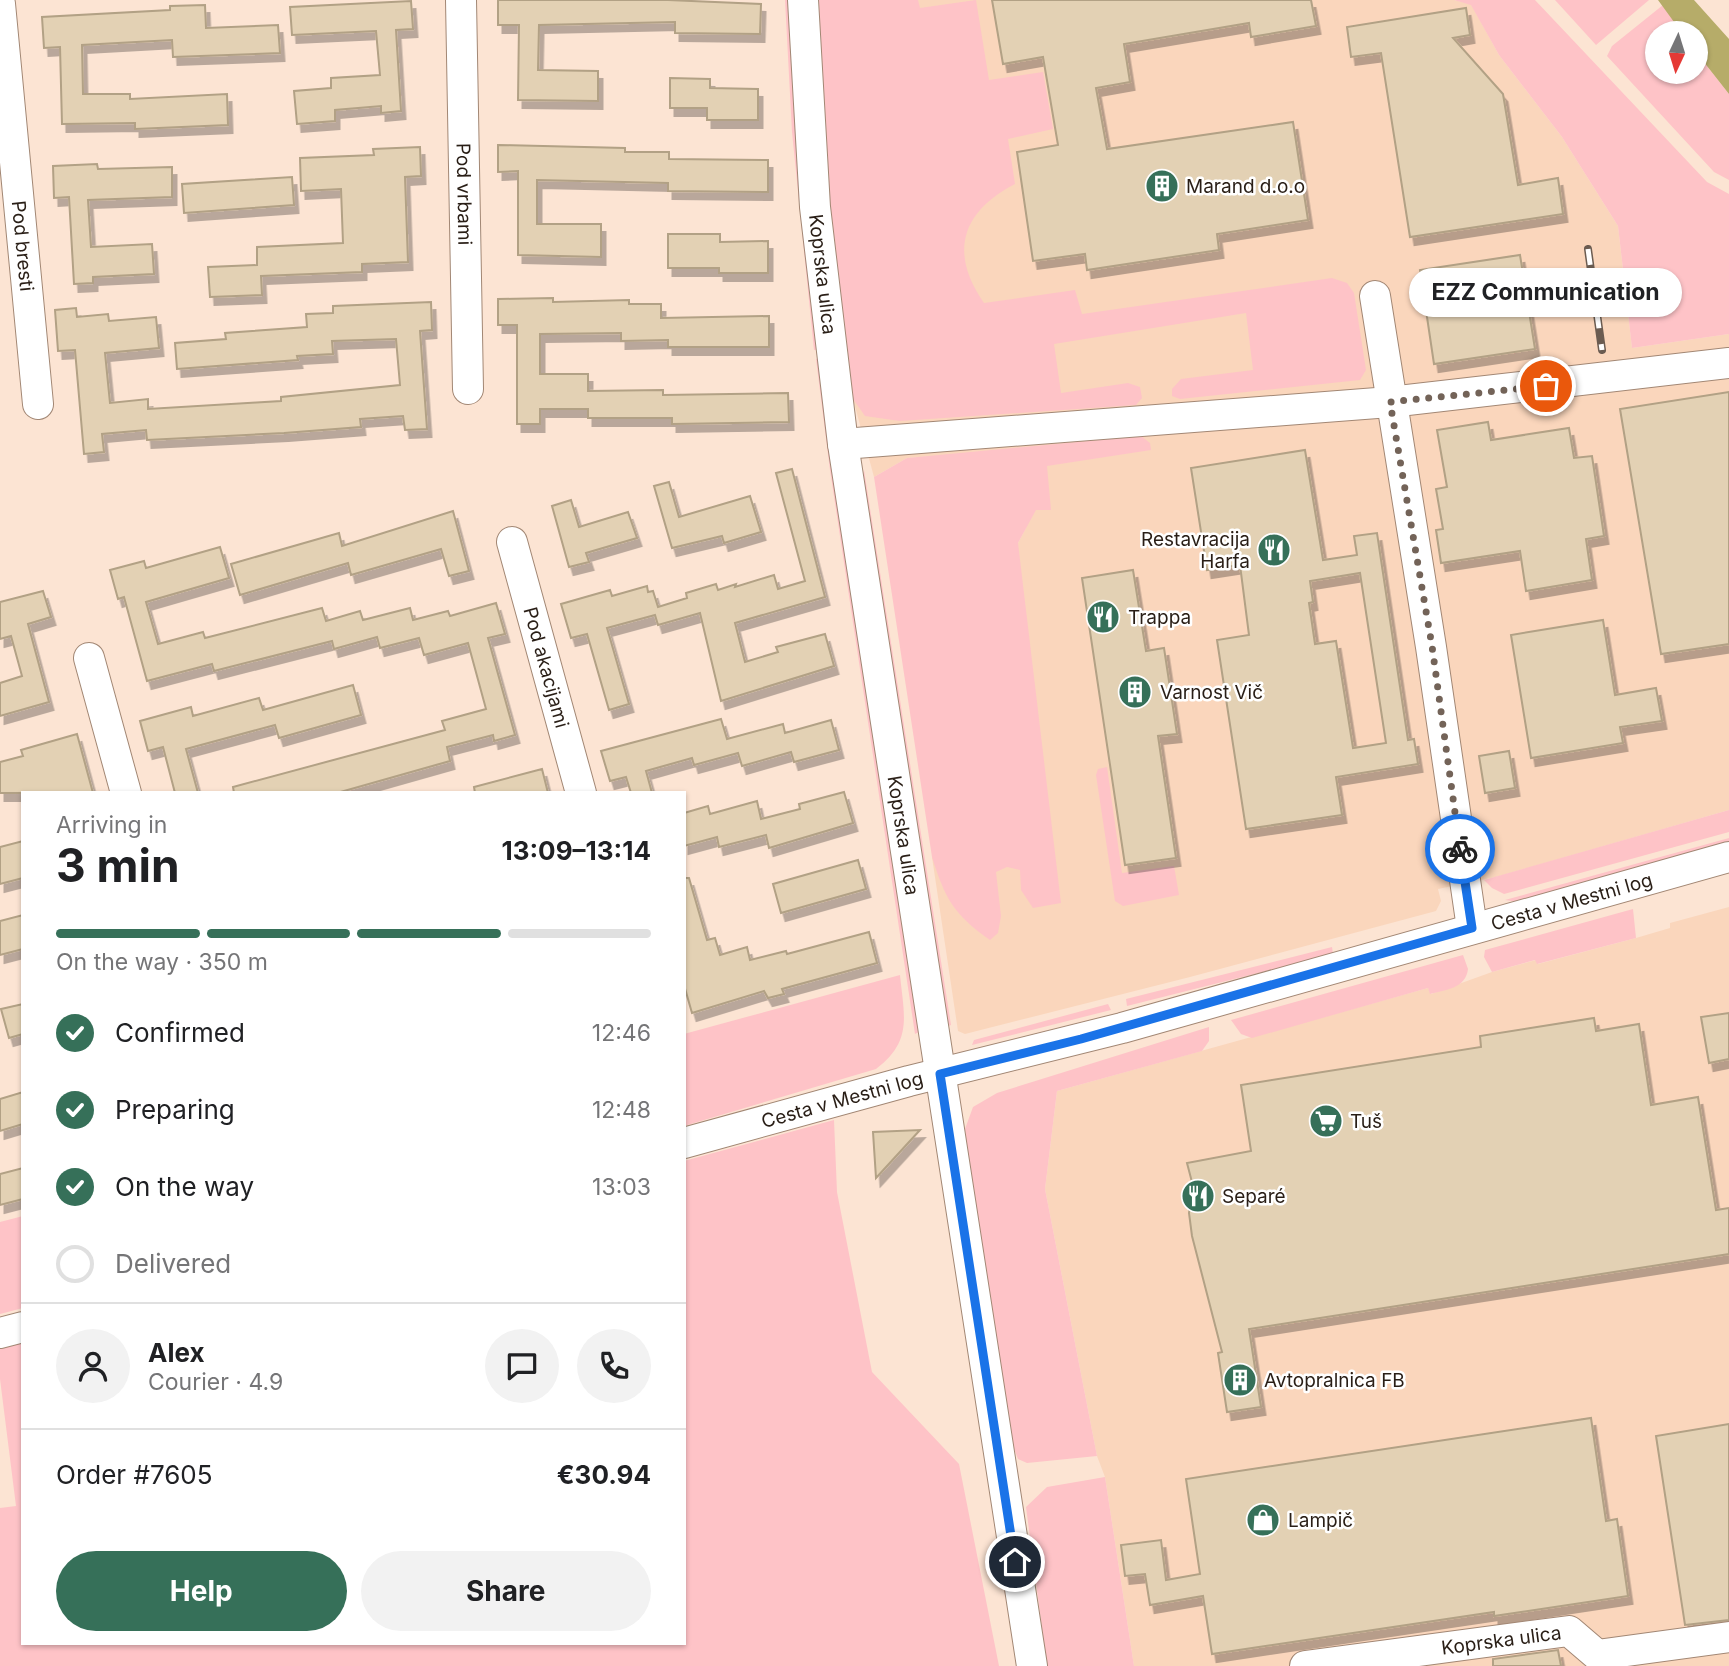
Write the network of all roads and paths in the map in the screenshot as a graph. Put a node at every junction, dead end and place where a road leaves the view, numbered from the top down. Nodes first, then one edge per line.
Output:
1 (461, 0) edge
2 (803, 0) edge
3 (0, 4) edge
4 (1375, 296) dead end
5 (1729, 363) edge
6 (468, 389) dead end
7 (1390, 402) junction
8 (38, 404) dead end
9 (843, 444) junction
10 (512, 542) dead end
11 (89, 659) dead end
12 (125, 791) edge
13 (580, 791) edge
14 (1729, 858) edge
15 (1472, 928) junction
16 (940, 1074) junction
17 (686, 1142) edge
18 (21, 1328) edge
19 (0, 1333) edge
20 (1729, 1636) edge
21 (1032, 1666) edge
22 (1305, 1666) edge

1 - 6 street, Pod vrbami
2 - 9 street, Koprska ulica
3 - 8 street, Pod bresti
4 - 7 street
5 - 7 street
7 - 9 street
7 - 15 street
9 - 16 street, Koprska ulica
10 - 13 street, Pod akacijami
11 - 12 street
14 - 15 street, Cesta v Mestni log
15 - 16 street, Cesta v Mestni log
16 - 17 street, Cesta v Mestni log
16 - 21 street, Koprska ulica
18 - 19 street
20 - 22 street, Koprska ulica

